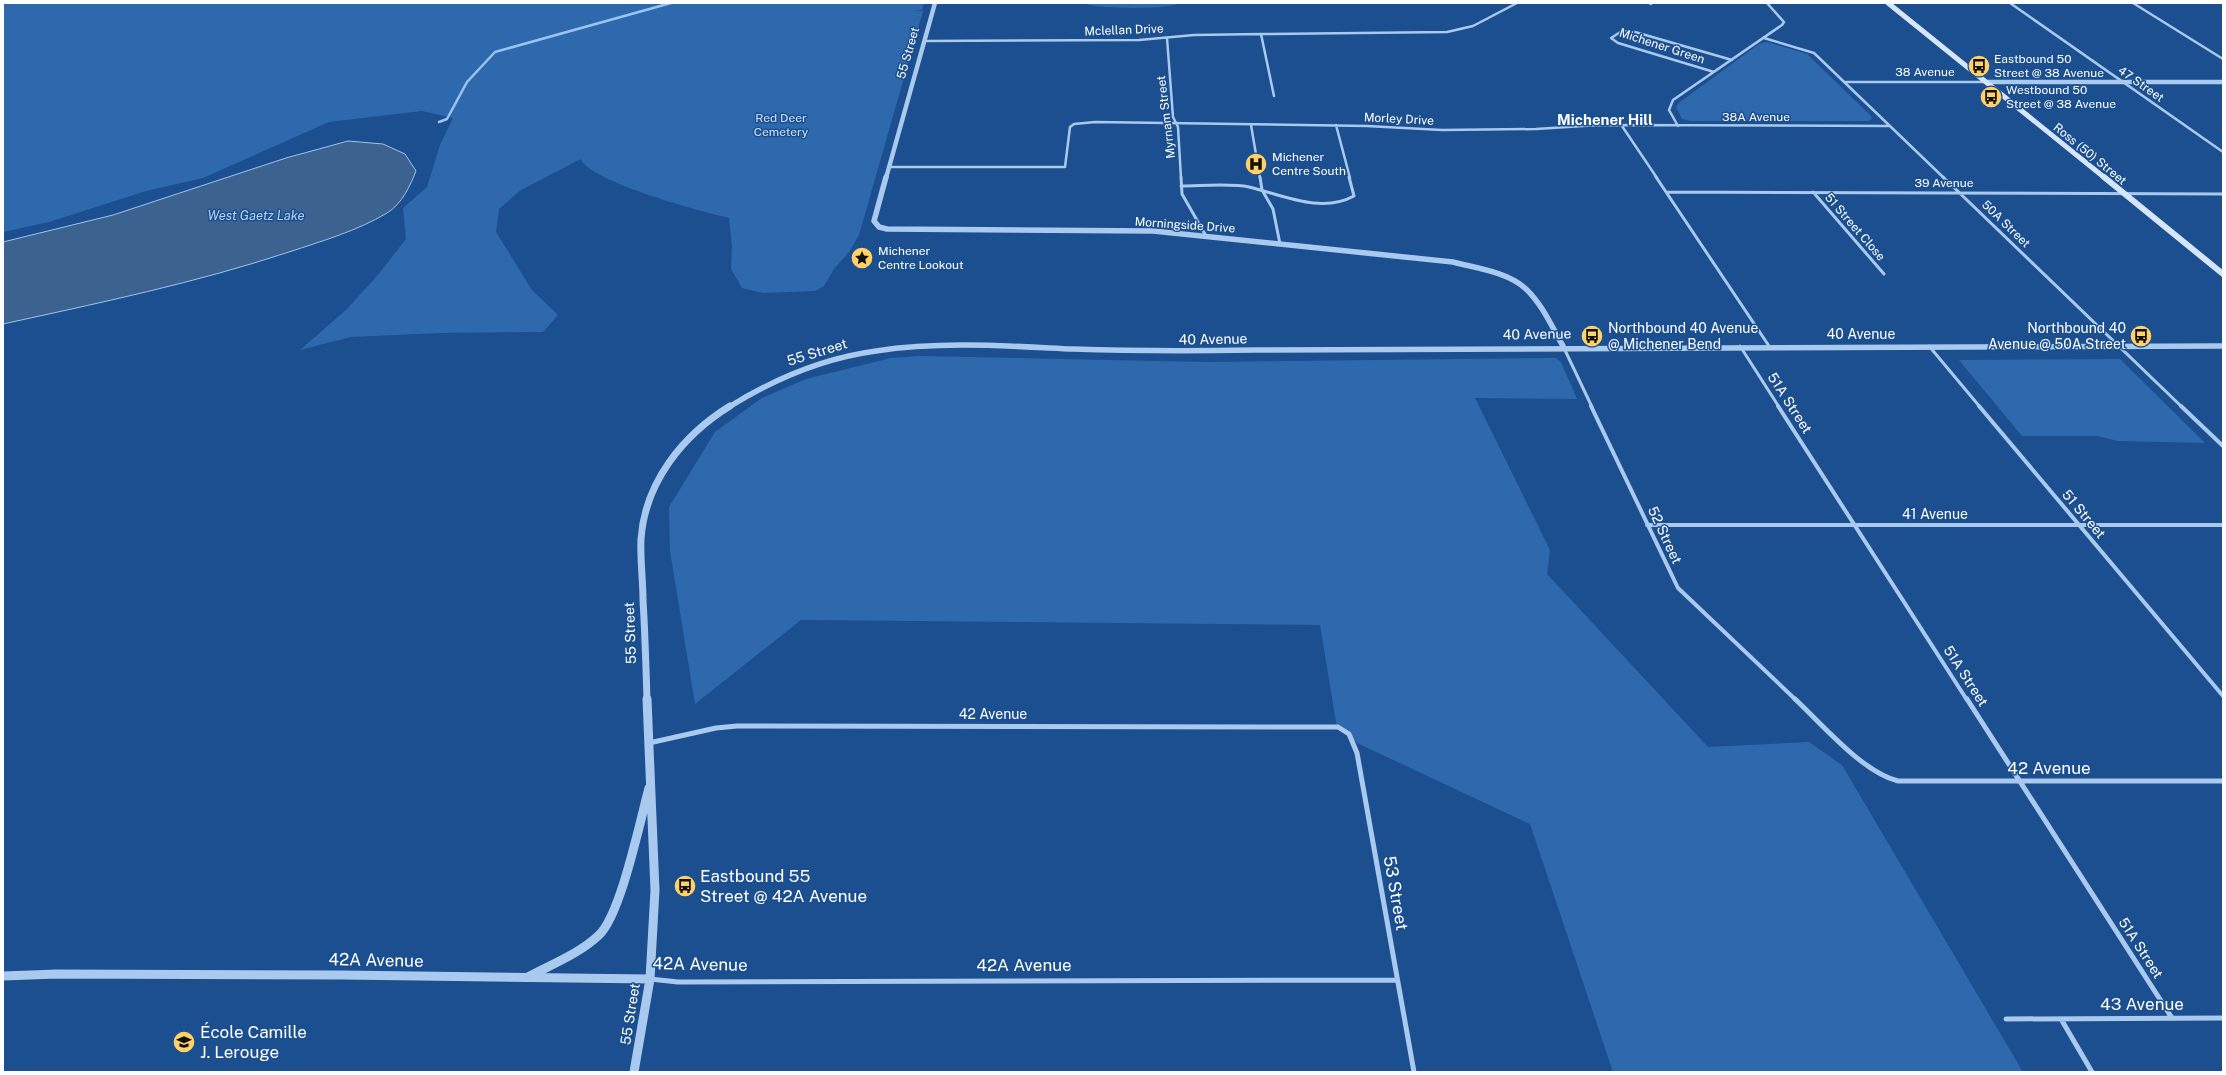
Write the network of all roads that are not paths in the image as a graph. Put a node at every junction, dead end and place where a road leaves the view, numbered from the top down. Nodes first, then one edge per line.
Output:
1 (935, 3) edge
2 (1517, 3) edge
3 (1767, 3) edge
4 (1888, 3) edge
5 (2010, 3) edge
6 (2133, 3) edge
7 (1261, 34) junction
8 (1167, 38) junction
9 (1764, 38) junction
10 (925, 41) junction
11 (2223, 59) edge
12 (1732, 60) junction
13 (1714, 72) junction
14 (1844, 82) junction
15 (1986, 82) junction
16 (2123, 82) junction
17 (2223, 82) edge
18 (1274, 96) dead end
19 (1176, 123) junction
20 (1251, 124) junction
21 (1336, 125) junction
22 (1622, 126) junction
23 (1678, 126) junction
24 (1889, 126) junction
25 (2223, 152) edge
26 (889, 167) junction
27 (1181, 186) junction
28 (1262, 190) junction
29 (1666, 192) junction
30 (1813, 192) junction
31 (1959, 192) junction
32 (2123, 194) junction
33 (2223, 194) edge
34 (877, 225) joint
35 (1206, 236) junction
36 (1280, 244) junction
37 (1490, 270) joint
38 (1884, 274) dead end
39 (2223, 274) edge
40 (1563, 346) junction
41 (1740, 346) junction
42 (1769, 346) junction
43 (1929, 346) junction
44 (2118, 346) junction
45 (2223, 346) edge
46 (899, 347) joint
47 (2223, 446) edge
48 (1647, 525) junction
49 (1856, 525) junction
50 (2080, 525) junction
51 (2223, 525) edge
52 (2223, 696) edge
53 (1338, 727) joint
54 (649, 743) junction
55 (1876, 773) joint
56 (2021, 781) junction
57 (2223, 781) edge
58 (651, 782) junction
59 (3, 976) edge
60 (525, 978) junction
61 (650, 979) junction
62 (1397, 980) junction
63 (2006, 1018) dead end
64 (2061, 1018) junction
65 (2172, 1018) junction
66 (2223, 1018) edge
67 (634, 1072) edge
68 (1414, 1072) edge
69 (2092, 1072) edge

1 - 10 street, 55 Street
2 - 7 street, Mclellan Drive
3 - 9 street
4 - 15 main road, Ross (50) Street
5 - 16 street, 47 Street
6 - 11 street
7 - 8 street, Mclellan Drive
7 - 18 street
8 - 10 street, Mclellan Drive
8 - 19 street, Myrnam Street
9 - 12 street
9 - 14 street, 50A Street
10 - 26 street, 55 Street
12 - 13 street
12 - 13 street, Michener Green
13 - 23 street
14 - 15 street, 38 Avenue
14 - 24 street, 50A Street
15 - 16 street, 38 Avenue
15 - 32 main road, Ross (50) Street
16 - 17 street, 38 Avenue
16 - 25 street, 47 Street
19 - 20 street, Morley Drive
19 - 26 street, Morley Drive
19 - 27 street, Myrnam Street
20 - 21 street, Morley Drive
20 - 28 street
21 - 22 street, Morley Drive
21 - 28 street
22 - 23 street, 38A Avenue
22 - 29 street
23 - 24 street, 38A Avenue
24 - 31 street, 50A Street
26 - 34 street, 55 Street
27 - 28 street
27 - 35 street, Myrnam Street
28 - 36 street
29 - 30 street, 39 Avenue
29 - 42 street
30 - 31 street, 39 Avenue
30 - 38 street, 51 Street Close
31 - 32 street, 39 Avenue
31 - 44 street, 50A Street
32 - 33 street, 39 Avenue
32 - 39 main road, Ross (50) Street
34 - 35 street, Morningside Drive
35 - 36 street, Morningside Drive
36 - 37 street, Morningside Drive
37 - 40 street, 52 Street
40 - 41 street, 40 Avenue
40 - 46 street, 40 Avenue
40 - 48 street, 52 Street
41 - 42 street, 40 Avenue
41 - 49 street, 51A Street
42 - 43 street, 40 Avenue
43 - 44 street, 40 Avenue
43 - 50 street, 51 Street
44 - 45 street, 40 Avenue
44 - 47 street, 50A Street
46 - 54 street, 55 Street
48 - 49 street, 41 Avenue
48 - 55 street, 52 Street
49 - 50 street, 41 Avenue
49 - 56 street, 51A Street
50 - 51 street, 41 Avenue
50 - 52 street, 51 Street
53 - 54 street, 42 Avenue
53 - 62 street, 53 Street
54 - 58 street, 55 Street
55 - 56 street, 42 Avenue
56 - 57 street, 42 Avenue
56 - 65 street, 51A Street
58 - 60 street
58 - 61 street, 55 Street
59 - 60 street, 42A Avenue
60 - 61 street, 42A Avenue
61 - 62 street, 42A Avenue
61 - 67 street, 55 Street
62 - 68 street, 53 Street
63 - 64 street, 43 Avenue
64 - 65 street, 43 Avenue
64 - 69 street
65 - 66 street, 43 Avenue

